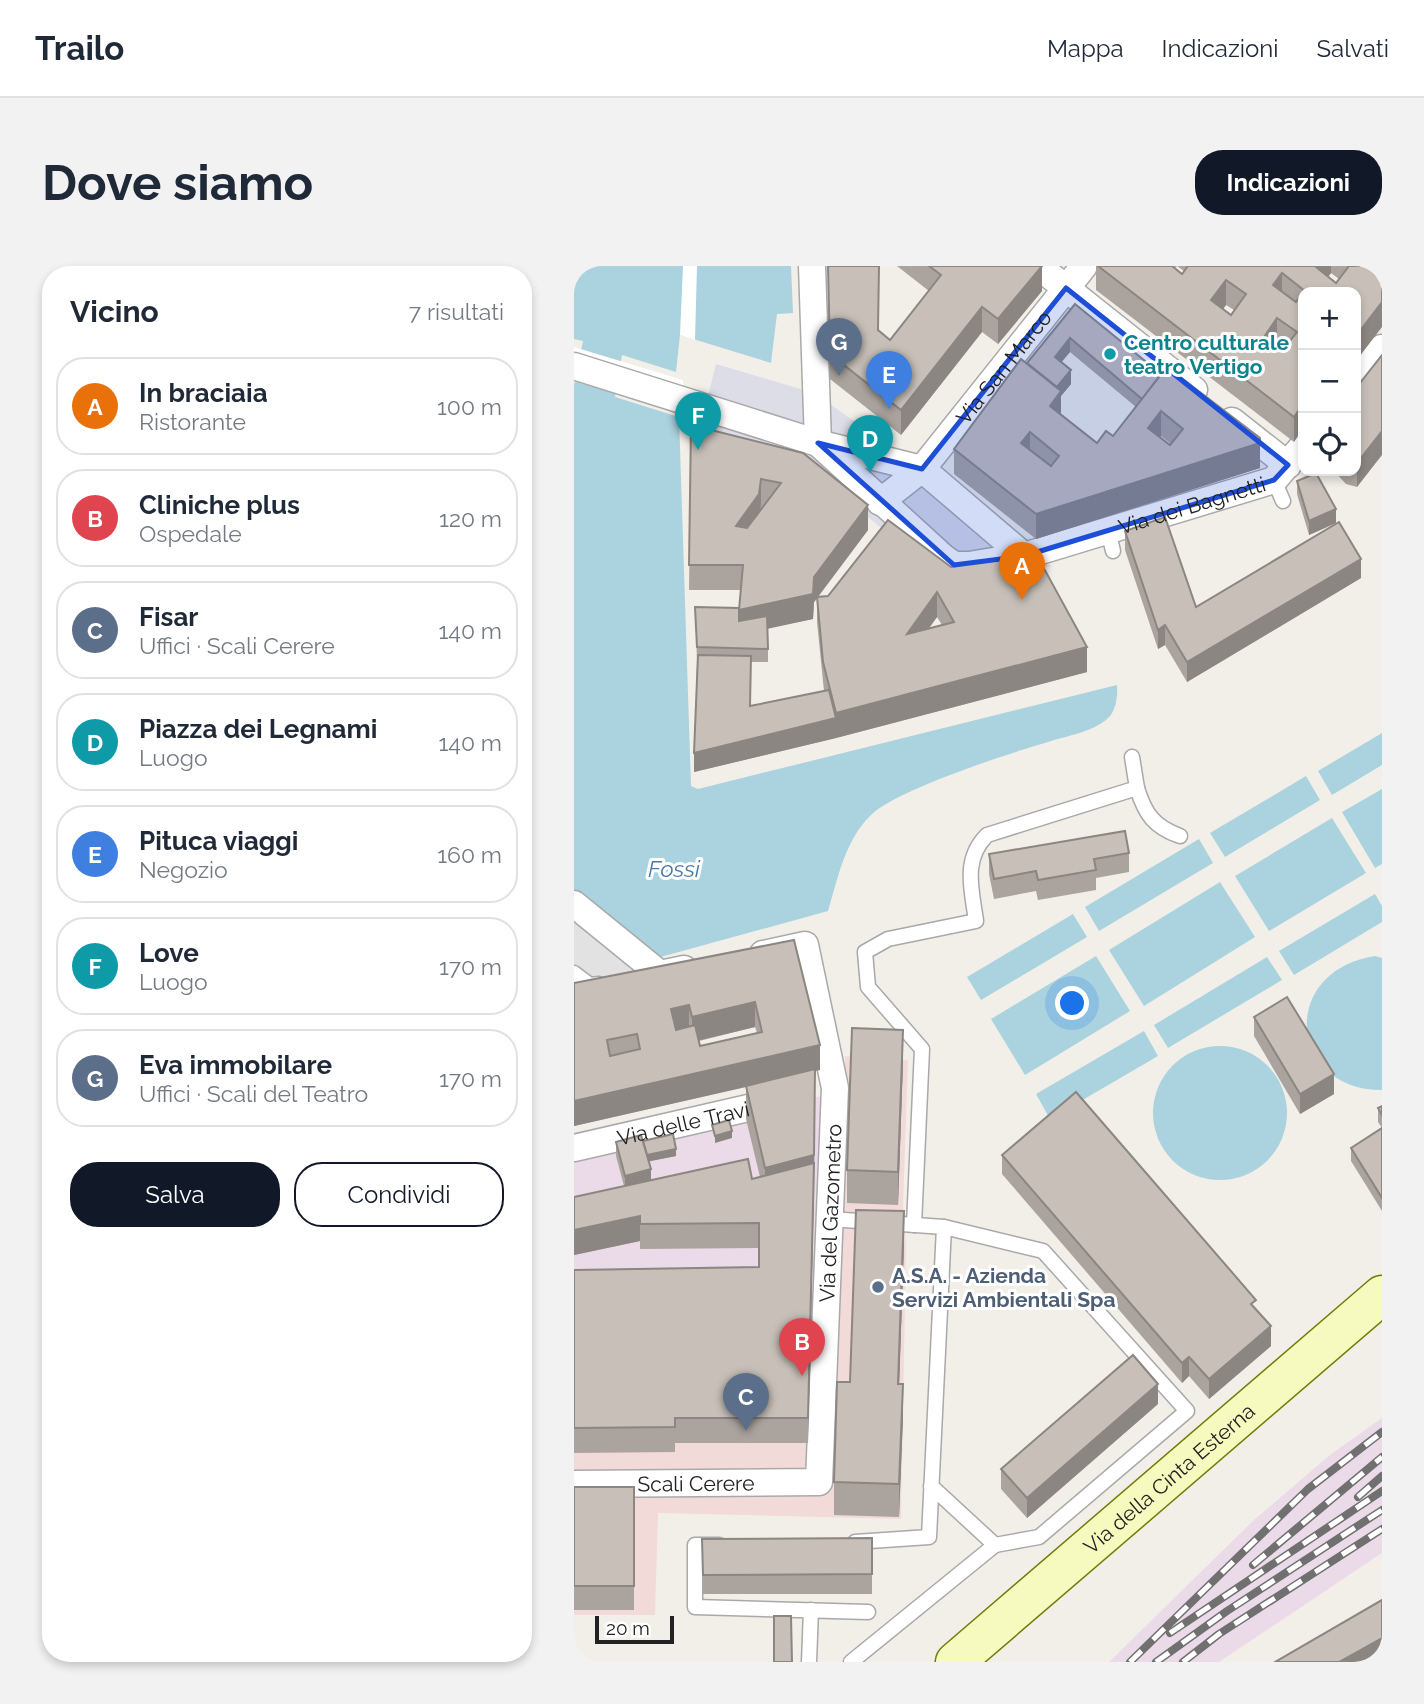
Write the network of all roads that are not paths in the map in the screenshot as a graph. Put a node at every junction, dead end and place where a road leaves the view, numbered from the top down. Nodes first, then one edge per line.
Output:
1 (812, 266) edge
2 (1038, 266) edge
3 (1084, 266) edge
4 (1066, 288) junction
5 (1382, 348) edge
6 (574, 366) edge
7 (1361, 375) edge
8 (818, 443) junction
9 (922, 469) junction
10 (1287, 473) edge
11 (880, 502) junction
12 (1024, 556) junction
13 (1132, 757) dead end
14 (1137, 788) junction
15 (1180, 836) dead end
16 (574, 904) edge
17 (739, 958) edge
18 (713, 963) edge
19 (574, 973) edge
20 (613, 982) edge
21 (835, 1088) junction
22 (574, 1148) edge
23 (830, 1219) junction
24 (914, 1224) junction
25 (944, 1227) junction
26 (1382, 1295) edge
27 (819, 1482) joint
28 (574, 1484) edge
29 (931, 1486) junction
30 (844, 1543) edge
31 (735, 1545) edge
32 (995, 1545) junction
33 (810, 1611) junction
34 (868, 1612) dead end
35 (809, 1662) edge
36 (851, 1662) edge
37 (955, 1662) edge

1 - 8 street
2 - 4 street
3 - 4 street, Via San Marco
4 - 9 street, Via San Marco
4 - 10 street
5 - 7 street
6 - 8 street
8 - 9 street
8 - 11 street, Via dei Bagnetti
9 - 11 street, Via San Marco
9 - 12 street
10 - 12 street, Via dei Bagnetti
11 - 12 street, Via dei Bagnetti
13 - 14 lane
14 - 15 lane
14 - 24 lane
16 - 18 street
17 - 21 street, Via del Gazometro
19 - 20 lane
21 - 22 street, Via delle Travi
21 - 23 street, Via del Gazometro
23 - 24 lane
23 - 27 street, Via del Gazometro
24 - 25 lane
25 - 29 lane
25 - 32 lane
26 - 37 main road, Via della Cinta Esterna
27 - 28 street, Scali Cerere
29 - 30 lane
29 - 32 lane
31 - 33 lane
32 - 36 lane
33 - 34 lane
33 - 35 lane

